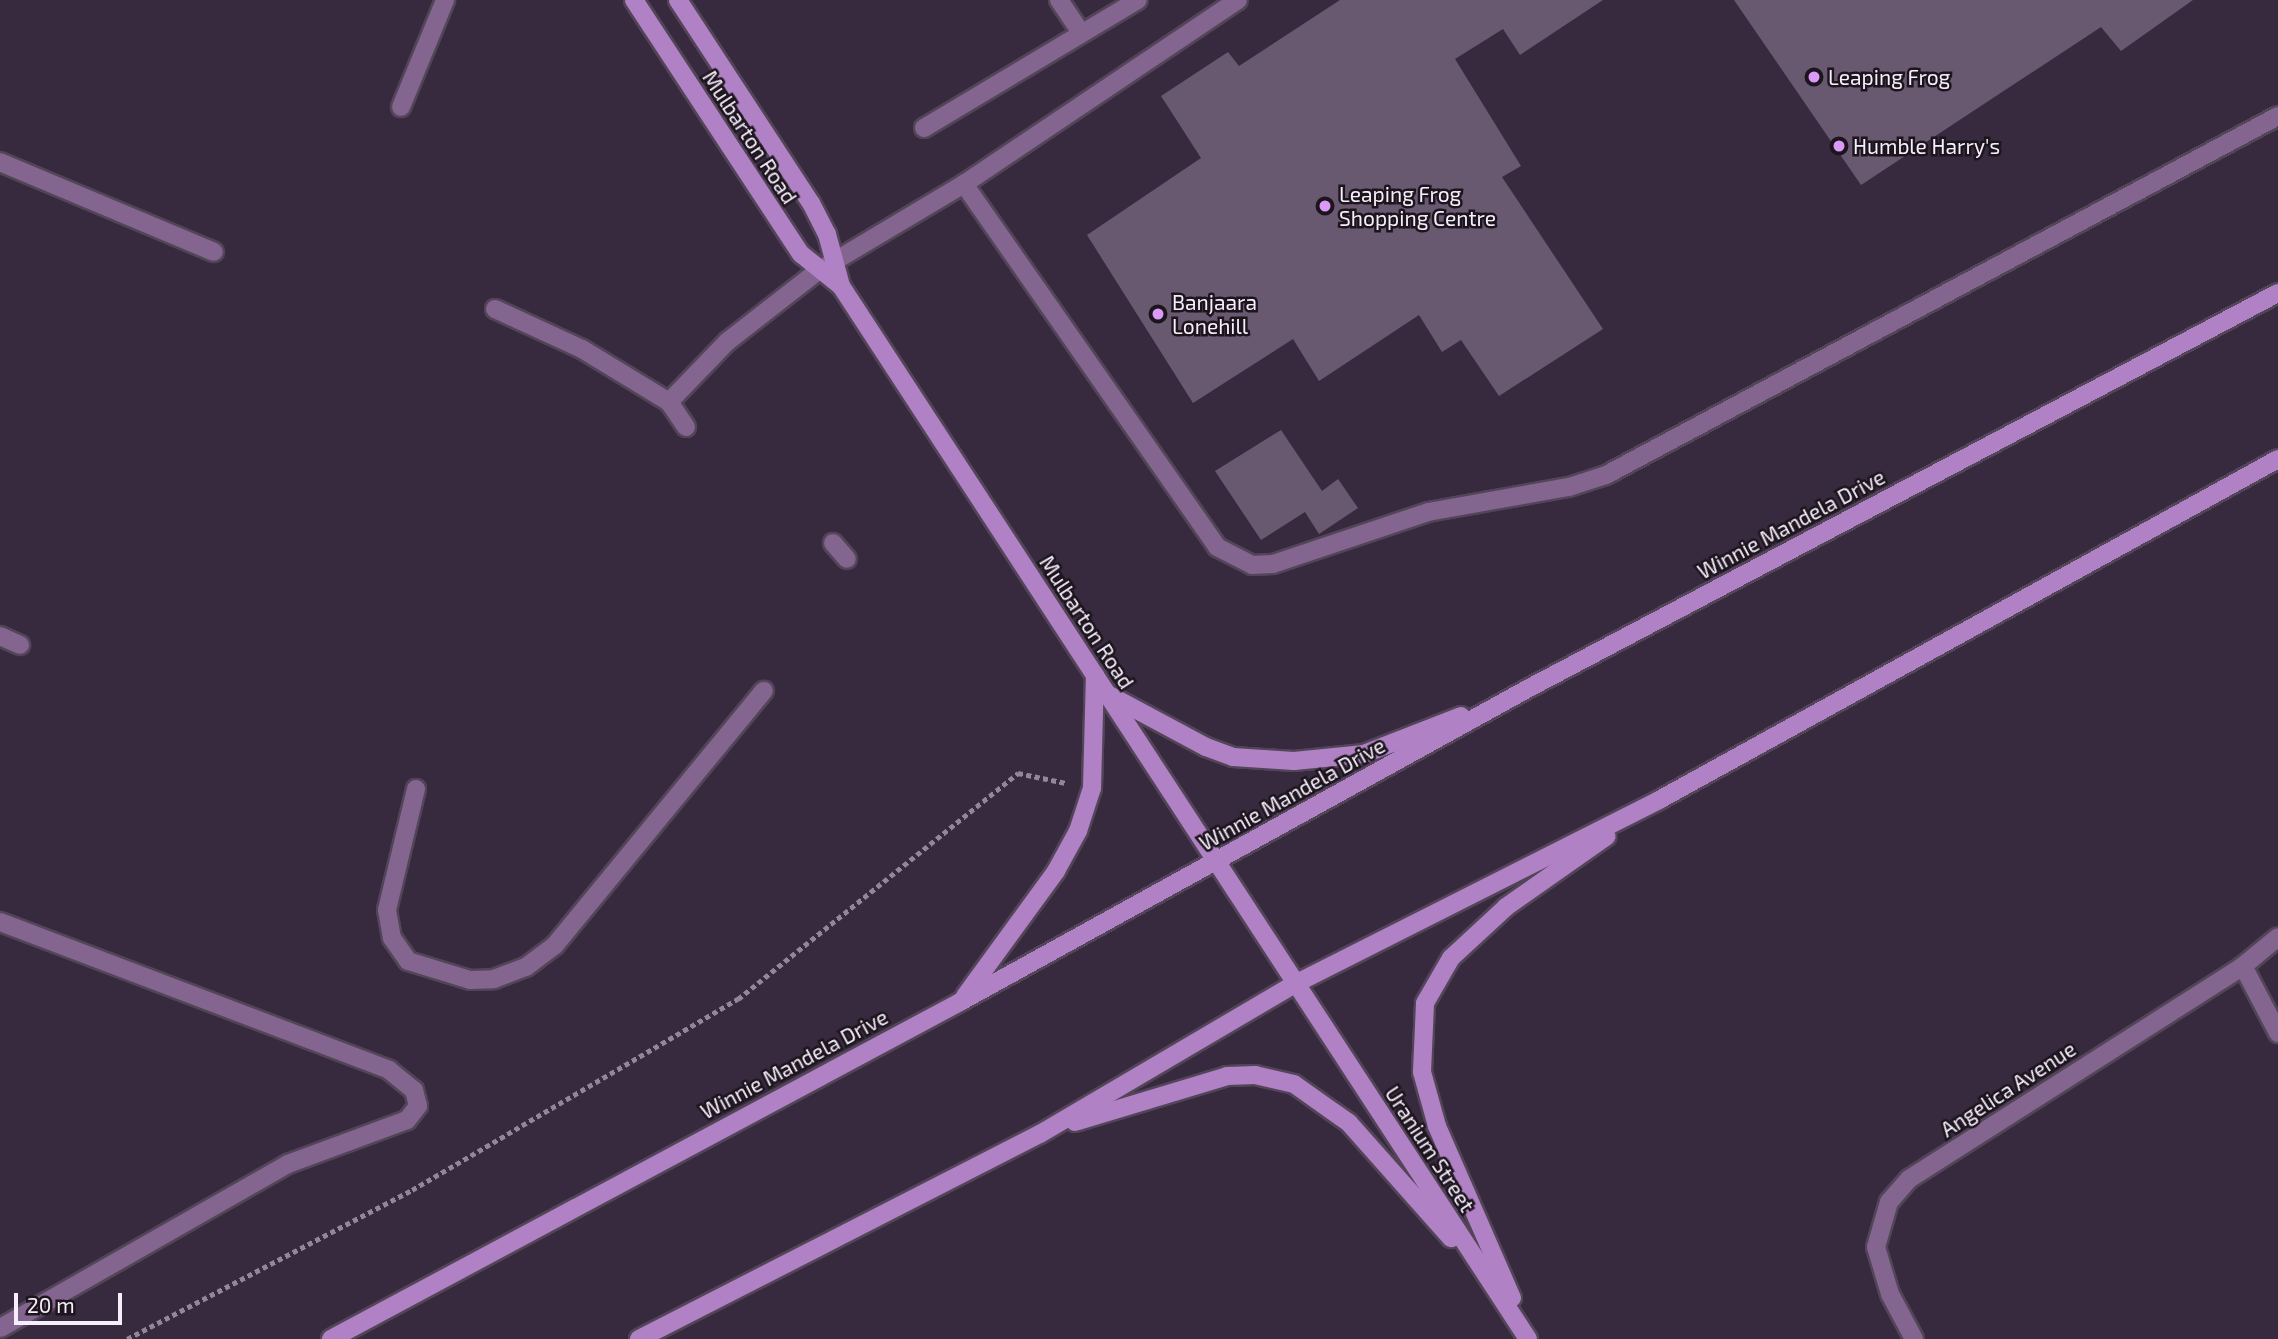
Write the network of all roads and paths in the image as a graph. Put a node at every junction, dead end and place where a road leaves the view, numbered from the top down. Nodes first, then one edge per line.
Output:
1 (445, 0) edge
2 (634, 0) edge
3 (678, 0) edge
4 (1059, 0) edge
5 (1138, 0) edge
6 (1238, 0) edge
7 (1081, 33) junction
8 (401, 107) dead end
9 (2278, 116) edge
10 (924, 128) dead end
11 (0, 162) edge
12 (964, 184) junction
13 (214, 252) dead end
14 (836, 261) junction
15 (818, 271) junction
16 (841, 286) junction
17 (2278, 293) edge
18 (495, 309) dead end
19 (669, 402) junction
20 (686, 427) dead end
21 (2278, 459) edge
22 (834, 543) dead end
23 (847, 559) dead end
24 (0, 636) edge
25 (20, 645) dead end
26 (1095, 675) junction
27 (1529, 688) junction
28 (764, 691) dead end
29 (1106, 693) junction
30 (1091, 788) junction
31 (416, 789) dead end
32 (1659, 800) junction
33 (1216, 862) junction
34 (0, 922) edge
35 (2278, 937) edge
36 (2243, 966) junction
37 (1295, 984) junction
38 (960, 1002) junction
39 (2278, 1033) edge
40 (1040, 1134) junction
41 (1493, 1285) junction
42 (0, 1328) edge
43 (127, 1339) edge
44 (331, 1339) edge
45 (639, 1339) edge
46 (1529, 1339) edge
47 (1914, 1339) edge

1 - 8 street
2 - 15 main road, Mulbarton Road
3 - 14 main road, Mulbarton Road
4 - 7 street
5 - 7 street
6 - 12 street
7 - 10 street
9 - 12 street
11 - 13 street
12 - 14 street
14 - 15 street
14 - 16 main road, Mulbarton Road
15 - 16 main road, Mulbarton Road
15 - 19 street
16 - 26 main road, Mulbarton Road
17 - 27 main road, Winnie Mandela Drive
18 - 19 street
19 - 20 street
21 - 32 main road
22 - 23 street
24 - 25 street
26 - 29 main road, Mulbarton Road
26 - 30 main road
27 - 29 main road
27 - 33 main road, Winnie Mandela Drive
28 - 31 street
29 - 33 main road, Mulbarton Road
30 - 38 main road
30 - 43 path
32 - 37 main road
32 - 46 main road
33 - 37 main road, Mulbarton Road
33 - 38 main road, Winnie Mandela Drive
34 - 42 street
35 - 36 street, Angelica Avenue
36 - 39 street
36 - 47 street, Angelica Avenue
37 - 40 main road
37 - 41 main road, Uranium Street
38 - 44 main road, Winnie Mandela Drive
40 - 41 main road
40 - 45 main road
41 - 46 main road, Uranium Street

